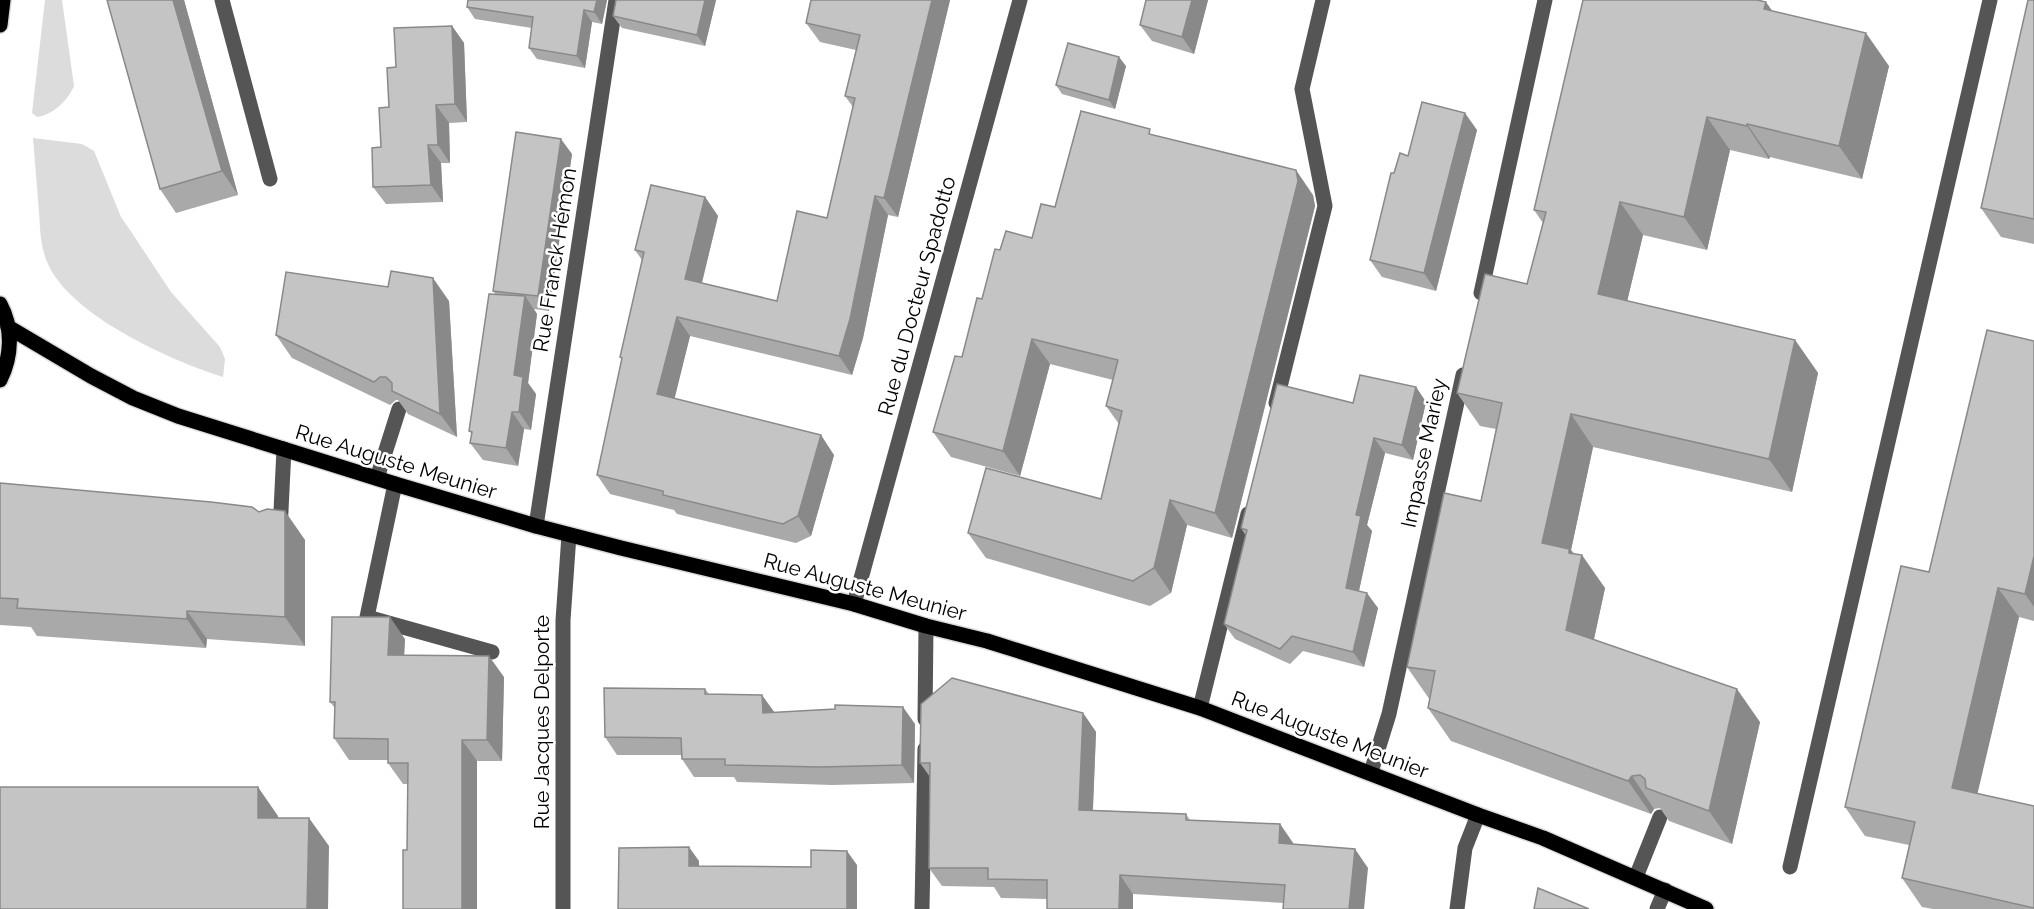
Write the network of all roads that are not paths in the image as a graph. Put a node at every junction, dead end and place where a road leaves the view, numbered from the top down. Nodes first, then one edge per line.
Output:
1 (3, 0) edge
2 (222, 0) edge
3 (616, 0) edge
4 (1020, 0) edge
5 (1323, 0) edge
6 (1545, 0) edge
7 (1990, 0) edge
8 (0, 25) edge
9 (270, 179) dead end
10 (0, 304) edge
11 (1478, 304) edge
12 (8, 327) junction
13 (1466, 363) edge
14 (0, 380) edge
15 (399, 410) edge
16 (1273, 415) edge
17 (284, 449) junction
18 (377, 478) junction
19 (395, 484) junction
20 (1252, 496) edge
21 (536, 526) junction
22 (280, 531) edge
23 (569, 534) junction
24 (854, 604) junction
25 (926, 626) junction
26 (492, 652) dead end
27 (1200, 708) junction
28 (1371, 772) junction
29 (1478, 815) junction
30 (1660, 817) edge
31 (1790, 867) dead end
32 (1636, 877) junction
33 (1665, 890) junction
34 (563, 909) edge
35 (922, 909) edge
36 (1457, 909) edge
37 (1657, 909) edge
38 (1706, 909) edge

1 - 8 main road
2 - 9 street
3 - 21 street, Rue Franck Hémon
4 - 24 street, Rue du Docteur Spadotto
5 - 16 street
6 - 11 street
7 - 31 street
10 - 12 main road
12 - 14 main road
12 - 17 main road, Rue Auguste Meunier
13 - 28 street, Impasse Mariey
15 - 18 street
17 - 18 main road, Rue Auguste Meunier
17 - 22 street
18 - 19 main road, Rue Auguste Meunier
19 - 21 main road, Rue Auguste Meunier
19 - 26 street
20 - 27 street
21 - 23 main road, Rue Auguste Meunier
23 - 24 main road, Rue Auguste Meunier
23 - 34 street, Rue Jacques Delporte
24 - 25 main road, Rue Auguste Meunier
25 - 27 main road, Rue Auguste Meunier
25 - 35 street
27 - 28 main road, Rue Auguste Meunier
28 - 29 main road, Rue Auguste Meunier
29 - 32 main road, Rue Auguste Meunier
29 - 36 street
30 - 32 street
32 - 33 main road, Rue Auguste Meunier
33 - 37 street
33 - 38 main road, Rue Auguste Meunier

